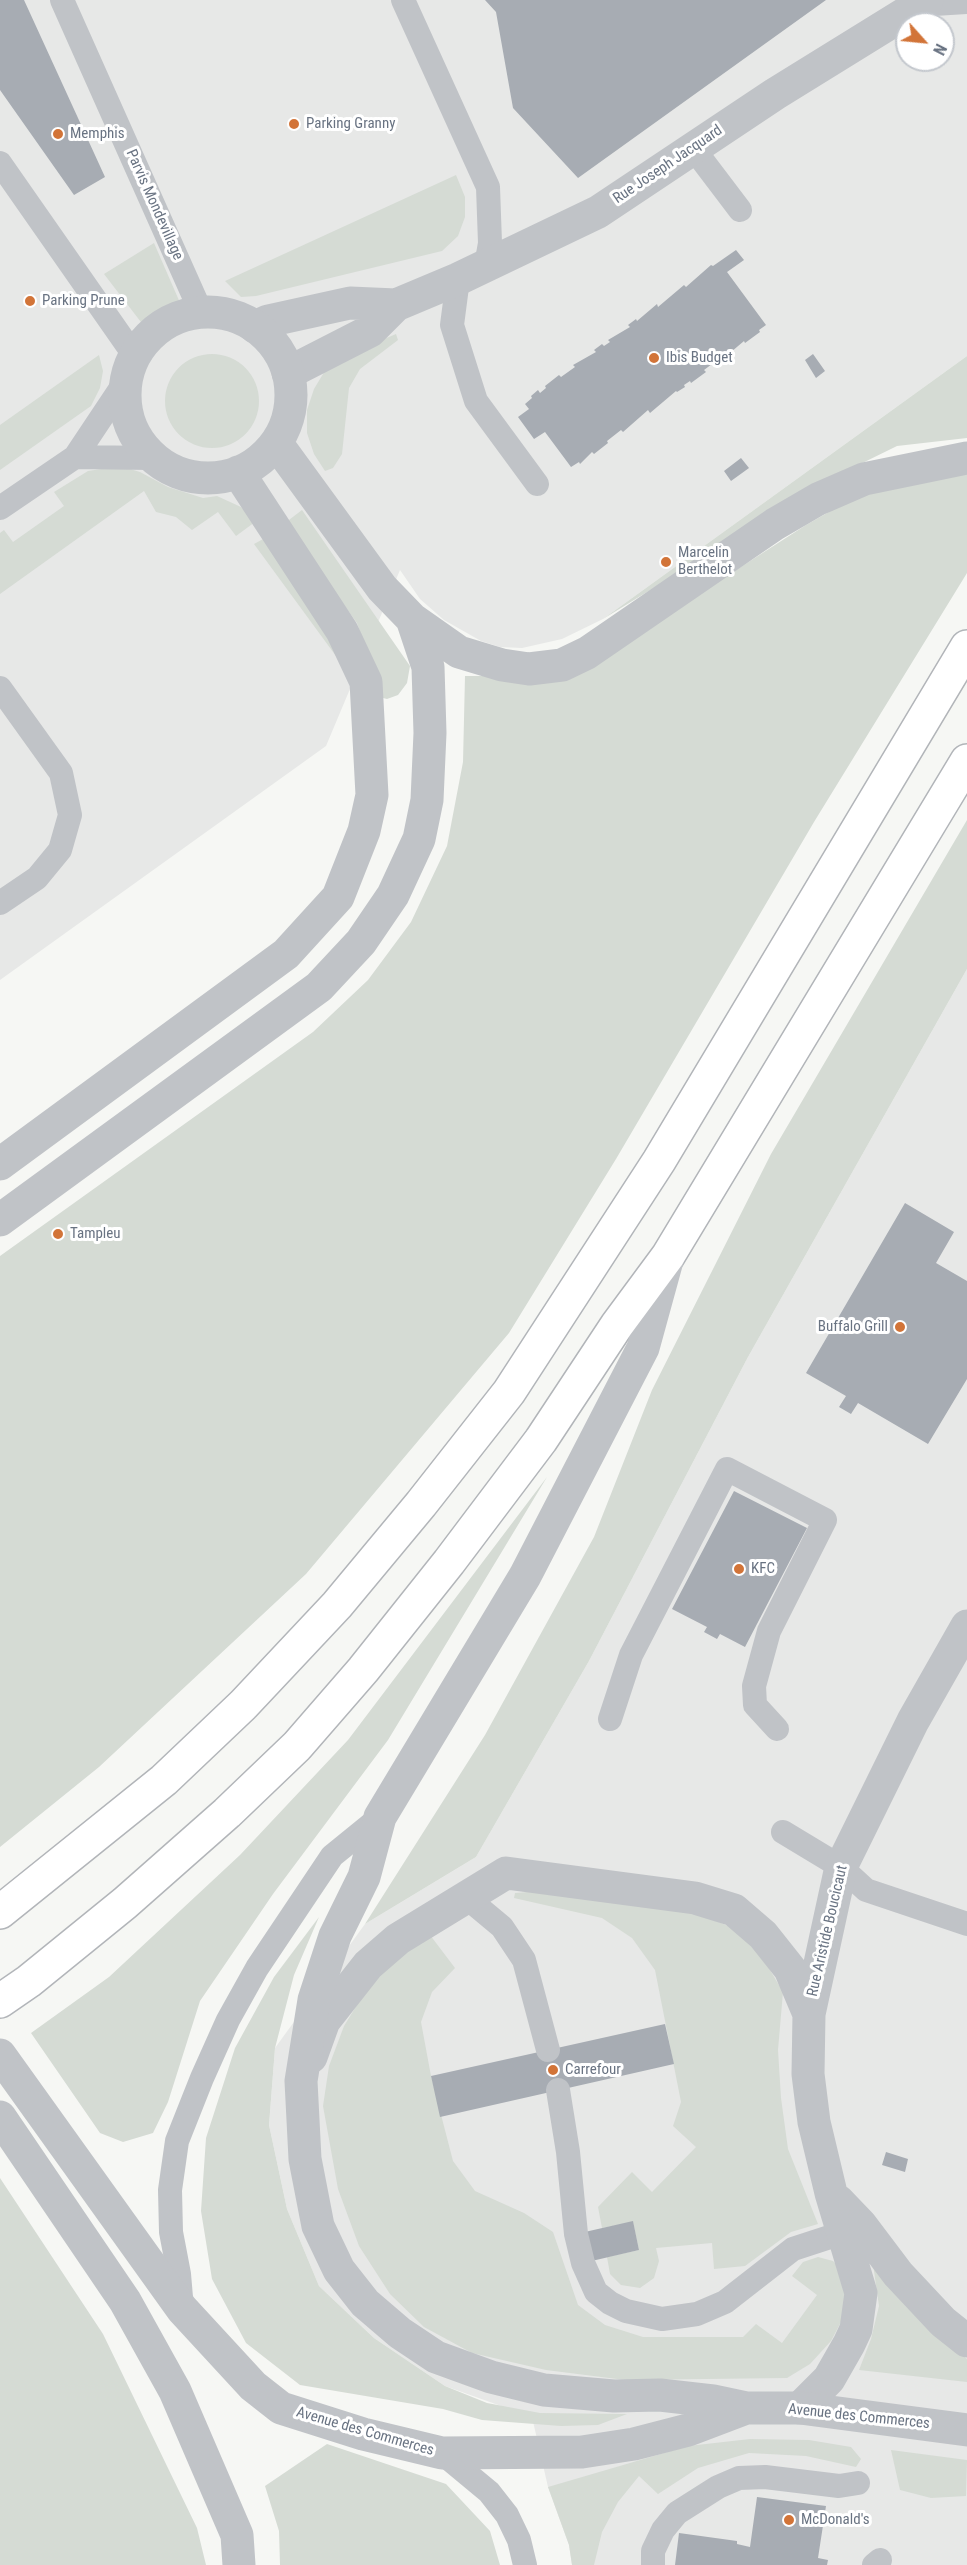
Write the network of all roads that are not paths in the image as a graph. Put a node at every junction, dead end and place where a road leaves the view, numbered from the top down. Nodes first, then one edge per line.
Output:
1 (62, 0) edge
2 (404, 0) edge
3 (922, 2) edge
4 (967, 2) edge
5 (693, 148) junction
6 (0, 163) edge
7 (740, 210) dead end
8 (472, 272) junction
9 (396, 305) junction
10 (201, 312) junction
11 (255, 327) junction
12 (130, 368) junction
13 (288, 373) junction
14 (277, 444) junction
15 (75, 457) junction
16 (152, 458) junction
17 (967, 458) edge
18 (238, 472) junction
19 (537, 484) dead end
20 (0, 508) edge
21 (412, 619) junction
22 (967, 647) edge
23 (0, 688) edge
24 (967, 761) edge
25 (0, 903) edge
26 (0, 1164) edge
27 (0, 1220) edge
28 (668, 1256) junction
29 (967, 1626) edge
30 (610, 1719) dead end
31 (777, 1729) dead end
32 (380, 1817) junction
33 (783, 1832) dead end
34 (841, 1867) junction
35 (466, 1897) junction
36 (0, 1912) edge
37 (967, 1924) edge
38 (0, 2001) edge
39 (809, 2014) junction
40 (548, 2050) dead end
41 (0, 2055) edge
42 (301, 2081) junction
43 (558, 2090) dead end
44 (7, 2127) edge
45 (831, 2193) junction
46 (843, 2233) junction
47 (182, 2309) junction
48 (967, 2341) edge
49 (746, 2408) junction
50 (800, 2408) junction
51 (967, 2430) edge
52 (442, 2453) junction
53 (858, 2483) dead end
54 (239, 2565) edge
55 (525, 2565) edge
56 (653, 2565) edge

1 - 10 lane, Parvis Mondevillage
2 - 8 lane
3 - 4 lane
3 - 5 street, Rue Joseph Jacquard
5 - 7 lane
5 - 8 street, Rue Joseph Jacquard
6 - 12 lane
8 - 9 street, Rue Joseph Jacquard
8 - 19 lane
9 - 11 street, Rue Joseph Jacquard
9 - 13 street, Rue Joseph Jacquard
10 - 11 street
10 - 12 street
11 - 13 street
12 - 15 lane
12 - 16 street
13 - 14 street
14 - 18 street
14 - 21 street
15 - 16 lane
15 - 20 lane
16 - 18 street
17 - 21 street
18 - 26 street
21 - 27 street
22 - 36 main road
23 - 25 lane
24 - 28 main road
28 - 32 street
28 - 38 main road
29 - 34 street, Rue Aristide Boucicaut
30 - 31 lane
32 - 42 street
32 - 47 lane
33 - 34 lane
34 - 37 lane
34 - 39 street, Rue Aristide Boucicaut
35 - 39 street
35 - 40 lane
35 - 42 street
39 - 45 street, Rue Aristide Boucicaut
41 - 47 street, Avenue des Commerces
42 - 49 street
43 - 46 lane
44 - 54 street
45 - 46 street, Rue Aristide Boucicaut
45 - 48 street, Rue Aristide Boucicaut
46 - 50 street, Rue Aristide Boucicaut
47 - 52 street, Avenue des Commerces
49 - 50 street, Avenue des Commerces
49 - 52 street, Avenue des Commerces
50 - 51 street, Avenue des Commerces
52 - 55 lane
53 - 56 lane

